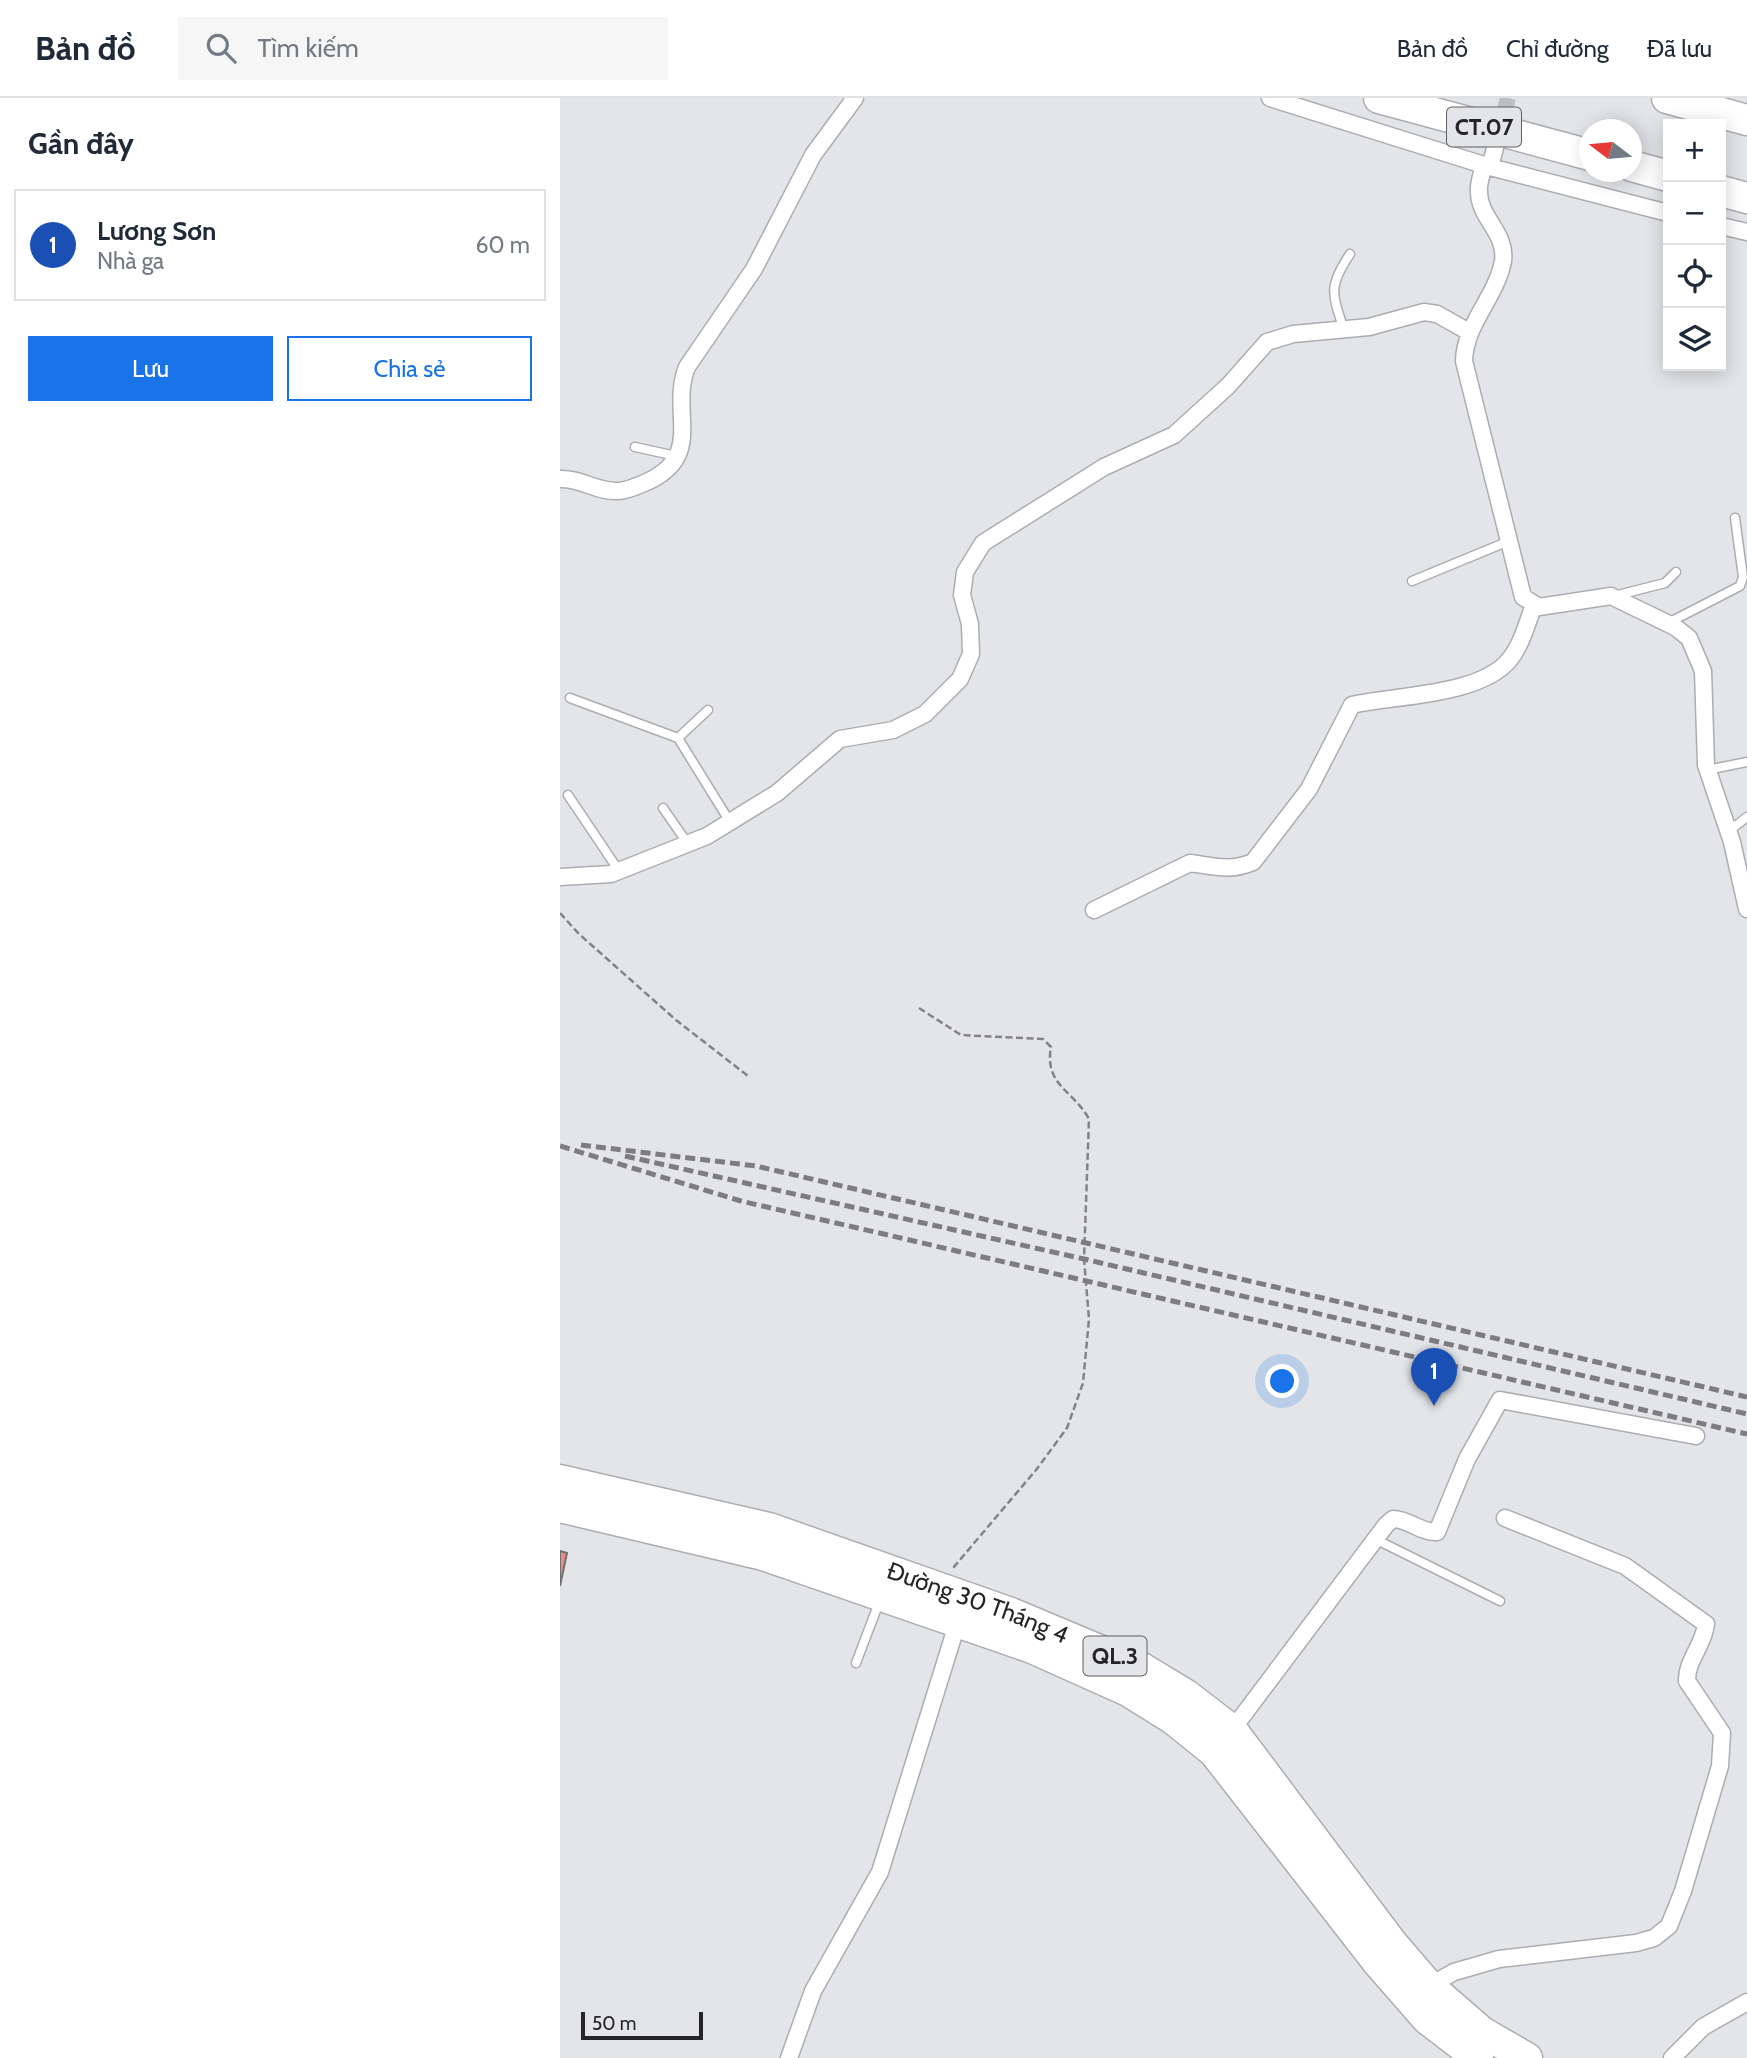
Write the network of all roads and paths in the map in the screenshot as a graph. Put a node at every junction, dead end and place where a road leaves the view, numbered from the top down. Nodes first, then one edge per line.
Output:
1 (855, 98) edge
2 (1270, 98) edge
3 (1379, 98) edge
4 (1667, 98) edge
5 (1747, 120) edge
6 (1495, 148) tunnel mouth
7 (1579, 152) edge
8 (1487, 166) junction
9 (1642, 169) edge
10 (1663, 175) edge
11 (1726, 192) edge
12 (1747, 198) edge
13 (1663, 212) edge
14 (1726, 227) edge
15 (1747, 232) edge
16 (1350, 254) dead end
17 (1344, 330) junction
18 (1469, 332) junction
19 (635, 447) dead end
20 (678, 457) junction
21 (560, 479) edge
22 (1735, 518) dead end
23 (1509, 541) junction
24 (1676, 572) dead end
25 (1412, 581) dead end
26 (1611, 596) junction
27 (1534, 605) junction
28 (1668, 623) junction
29 (570, 698) dead end
30 (708, 710) dead end
31 (678, 738) junction
32 (1747, 762) edge
33 (1707, 770) junction
34 (568, 796) dead end
35 (663, 808) dead end
36 (1747, 817) edge
37 (730, 822) junction
38 (1729, 831) junction
39 (688, 844) junction
40 (619, 871) junction
41 (560, 877) edge
42 (1747, 909) edge
43 (1094, 910) dead end
44 (560, 913) edge
45 (919, 1008) dead end
46 (748, 1076) dead end
47 (1696, 1436) dead end
48 (560, 1480) edge
49 (560, 1507) edge
50 (1505, 1518) dead end
51 (1375, 1539) junction
52 (937, 1586) junction
53 (882, 1596) junction
54 (1500, 1601) dead end
55 (958, 1621) junction
56 (856, 1663) dead end
57 (1223, 1741) junction
58 (1429, 1986) junction
59 (1747, 2003) edge
60 (789, 2058) edge
61 (1478, 2058) edge
62 (1527, 2058) edge
63 (1672, 2058) edge

1 - 20 street
2 - 8 street
3 - 7 highway, CT.07
4 - 5 highway
6 - 8 street
8 - 13 street
8 - 18 street
9 - 10 highway
11 - 12 highway
14 - 15 street
16 - 17 lane
17 - 18 street
17 - 37 street
18 - 23 street
19 - 20 lane
20 - 21 street
22 - 28 lane
23 - 25 lane
23 - 27 street
24 - 26 lane
26 - 27 street
26 - 28 street
27 - 43 street
28 - 33 street
29 - 31 lane
30 - 31 lane
31 - 37 lane
32 - 33 lane
33 - 38 street
34 - 40 lane
35 - 39 lane
36 - 38 lane
37 - 39 street
38 - 42 street
39 - 40 street
40 - 41 street
44 - 46 path
45 - 52 path
47 - 51 street
48 - 52 highway, Đường 30 Tháng 4 / QL.3
49 - 53 highway, Đường 30 Tháng 4 / QL.3
50 - 58 street
51 - 54 lane
51 - 57 street
52 - 57 highway, Đường 30 Tháng 4 / QL.3
53 - 55 highway, Đường 30 Tháng 4 / QL.3
53 - 56 lane
55 - 57 highway, Đường 30 Tháng 4 / QL.3
55 - 60 street
57 - 58 highway, Đường 30 Tháng 4 / QL.3
57 - 61 highway, Đường 30 Tháng 4 / QL.3
58 - 62 highway, Đường 30 Tháng 4 / QL.3
59 - 63 street

